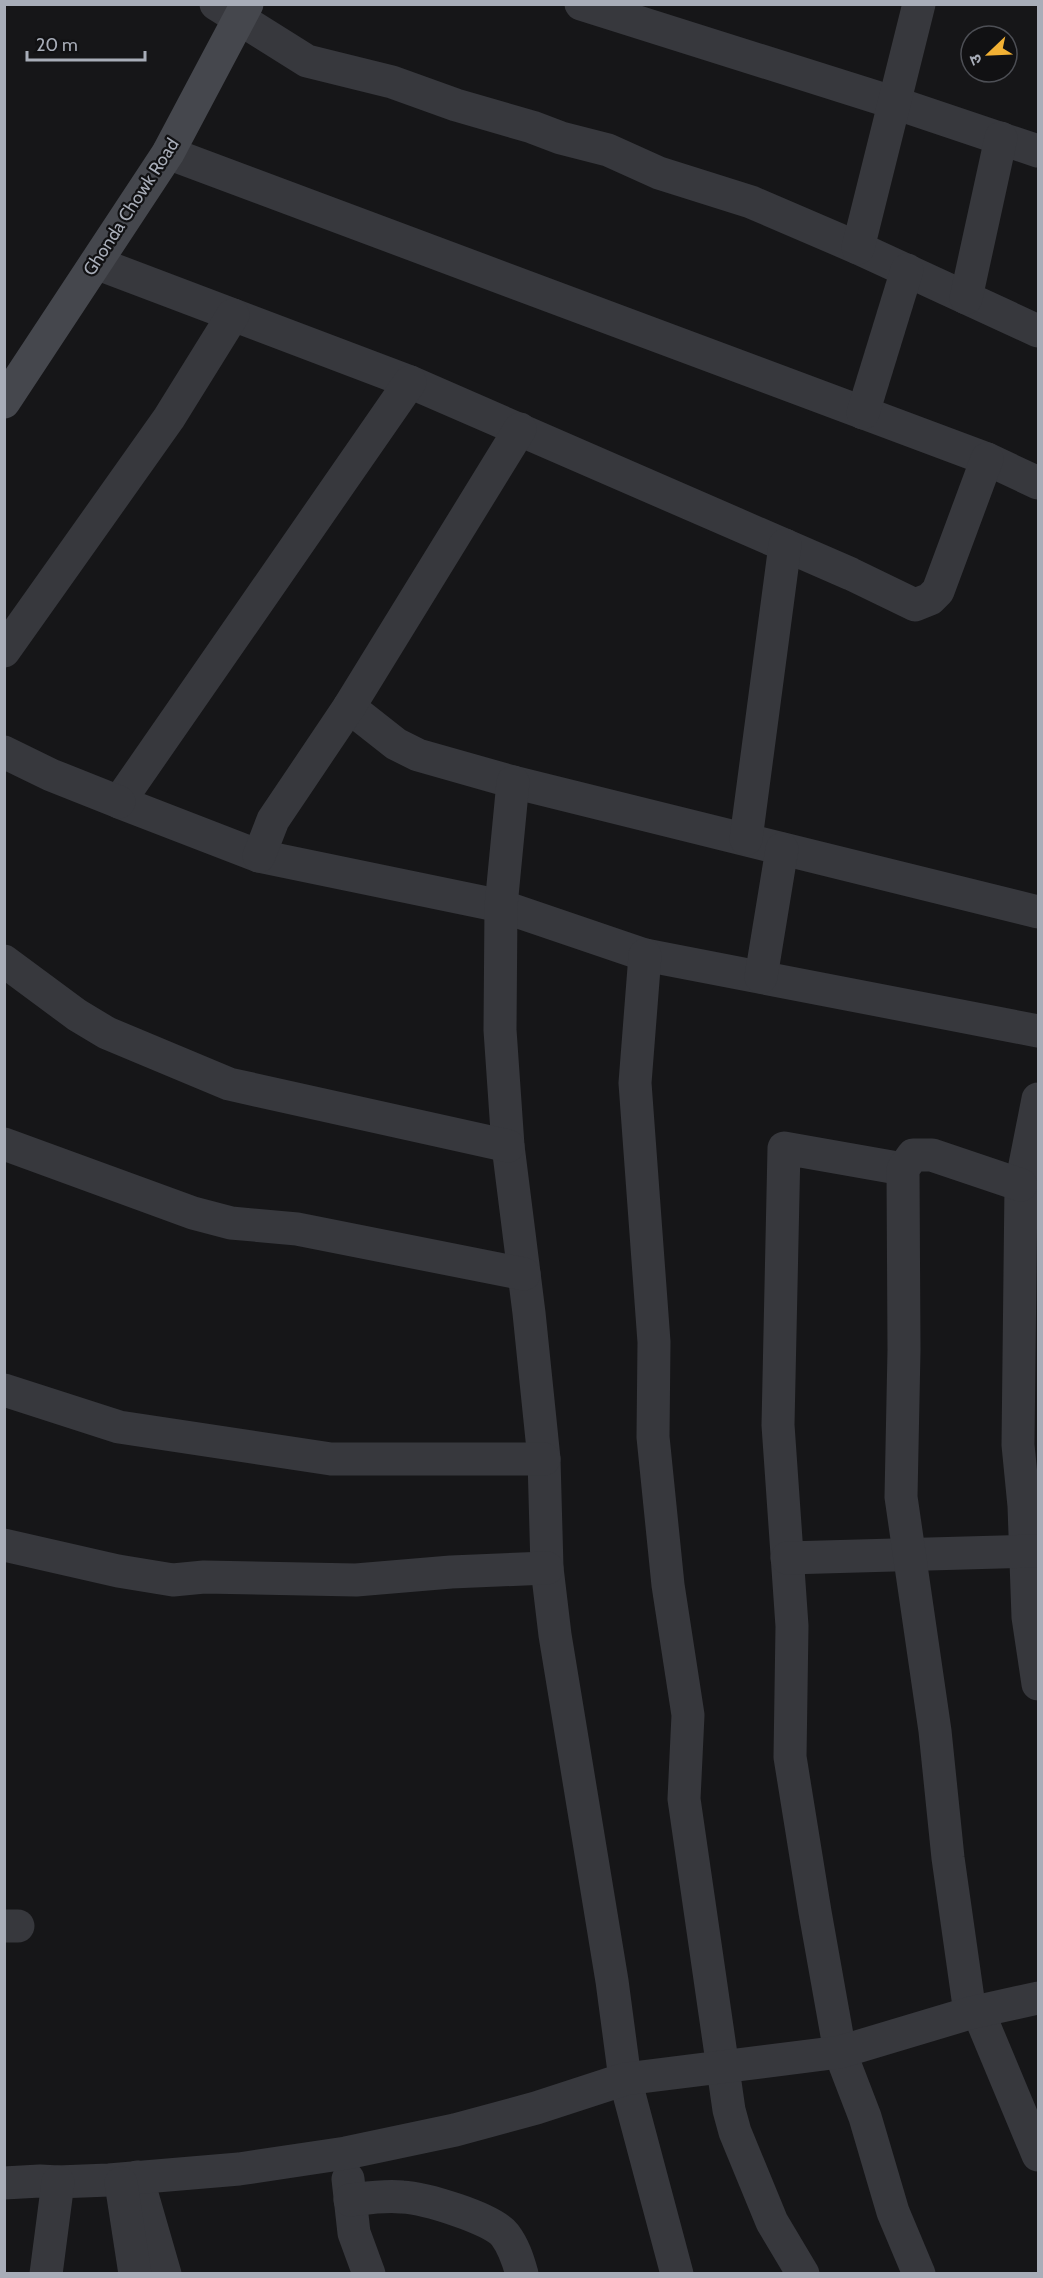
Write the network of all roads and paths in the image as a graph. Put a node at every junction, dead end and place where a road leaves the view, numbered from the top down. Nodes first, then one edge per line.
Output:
1 (581, 4) edge
2 (919, 4) edge
3 (234, 9) edge
4 (895, 103) junction
5 (1001, 138) junction
6 (1038, 151) edge
7 (168, 153) junction
8 (858, 248) junction
9 (96, 263) junction
10 (907, 270) junction
11 (966, 298) junction
12 (233, 315) junction
13 (1038, 331) edge
14 (410, 382) junction
15 (4, 402) edge
16 (864, 413) junction
17 (520, 429) junction
18 (987, 459) junction
19 (1038, 483) edge
20 (785, 545) junction
21 (4, 651) edge
22 (349, 707) junction
23 (4, 752) edge
24 (513, 782) junction
25 (119, 802) junction
26 (746, 840) junction
27 (782, 849) junction
28 (259, 856) junction
29 (501, 906) junction
30 (1038, 912) edge
31 (645, 955) junction
32 (4, 961) edge
33 (761, 977) junction
34 (1038, 1031) edge
35 (1038, 1098) edge
36 (4, 1144) edge
37 (508, 1146) junction
38 (903, 1169) junction
39 (1021, 1185) junction
40 (524, 1274) junction
41 (1028, 1369) edge
42 (4, 1390) edge
43 (544, 1459) junction
44 (4, 1545) edge
45 (1032, 1552) edge
46 (908, 1555) junction
47 (787, 1558) junction
48 (548, 1568) junction
49 (1038, 1674) edge
50 (1038, 1998) edge
51 (974, 2012) junction
52 (840, 2052) junction
53 (722, 2066) junction
54 (625, 2079) junction
55 (346, 2153) junction
56 (1038, 2155) edge
57 (129, 2178) junction
58 (58, 2182) junction
59 (4, 2183) edge
60 (350, 2200) junction
61 (46, 2274) edge
62 (135, 2274) edge
63 (165, 2274) edge
64 (369, 2274) edge
65 (522, 2274) edge
66 (677, 2274) edge
67 (803, 2274) edge
68 (919, 2274) edge

1 - 4 street
2 - 4 street
3 - 7 street, Ghonda Chowk Road
3 - 8 street
4 - 5 street
4 - 8 street
5 - 6 street
5 - 11 street
7 - 9 street, Ghonda Chowk Road
7 - 16 street
8 - 10 street
9 - 12 street
9 - 15 street, Ghonda Chowk Road
10 - 11 street
10 - 16 street
11 - 13 street
12 - 14 street
12 - 21 street
14 - 17 street
14 - 25 street
16 - 18 street
17 - 20 street
17 - 22 street
18 - 19 street
18 - 20 street
20 - 26 street
22 - 24 street
22 - 28 street
23 - 25 street
24 - 26 street
24 - 29 street
25 - 28 street
26 - 27 street
27 - 30 street
27 - 33 street
28 - 29 street
29 - 31 street
29 - 37 street
31 - 33 street
31 - 53 street
32 - 37 street
33 - 34 street
35 - 39 street
36 - 40 street
37 - 40 street
38 - 39 street
38 - 46 street
38 - 47 street
39 - 41 street
40 - 43 street
41 - 45 street
42 - 43 street
43 - 48 street
44 - 48 street
45 - 46 street
45 - 49 street
46 - 47 street
46 - 51 street
47 - 52 street
48 - 54 street
50 - 51 street
51 - 52 street
51 - 56 street
52 - 53 street
52 - 68 street
53 - 54 street
53 - 67 street
54 - 55 street
54 - 66 street
55 - 57 street
55 - 60 street
57 - 58 street
57 - 62 street
57 - 63 street
58 - 59 street
58 - 61 street
60 - 64 street
60 - 65 street

